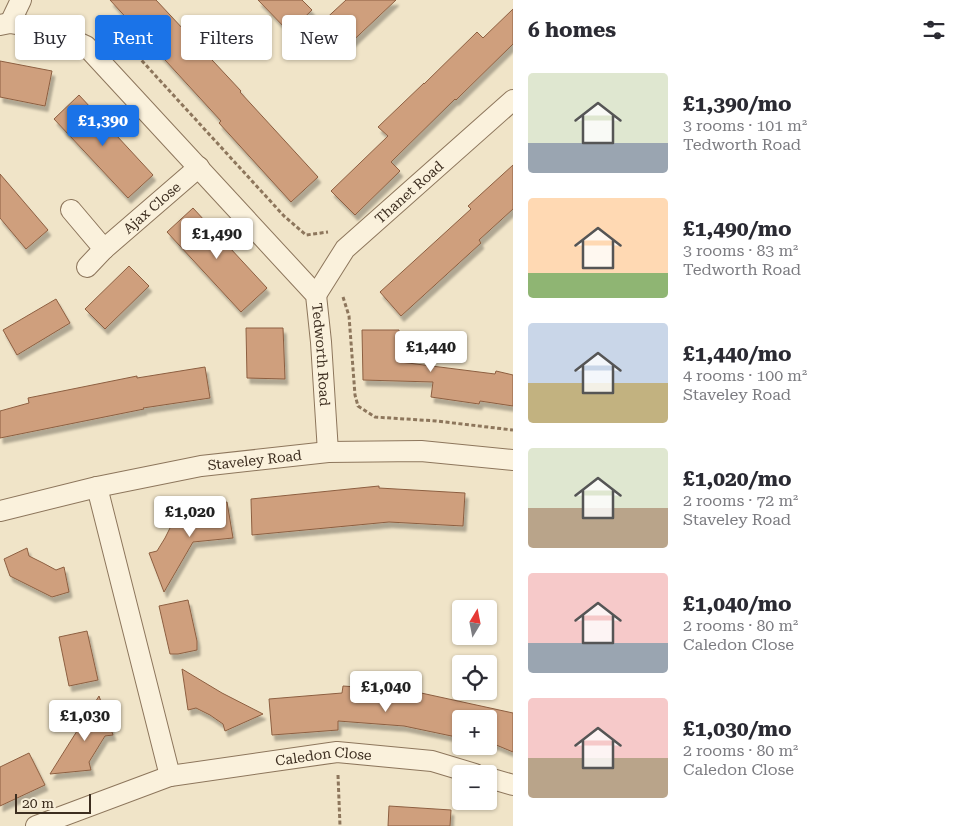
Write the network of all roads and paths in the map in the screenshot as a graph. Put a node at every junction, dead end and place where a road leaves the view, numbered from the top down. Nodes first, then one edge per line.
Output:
1 (21, 0) edge
2 (5, 24) edge
3 (141, 60) edge
4 (513, 100) edge
5 (199, 167) junction
6 (71, 210) dead end
7 (330, 232) dead end
8 (104, 249) junction
9 (87, 267) dead end
10 (333, 268) junction
11 (316, 295) junction
12 (513, 430) edge
13 (328, 452) junction
14 (513, 460) edge
15 (97, 487) junction
16 (0, 510) edge
17 (337, 752) junction
18 (452, 767) edge
19 (170, 776) junction
20 (497, 780) edge
21 (513, 785) edge
22 (36, 826) edge
23 (340, 826) edge

1 - 2 street
2 - 5 street, Tedworth Road
3 - 7 path
4 - 10 street, Thanet Road
5 - 8 street, Ajax Close
5 - 11 street, Tedworth Road
6 - 8 street
8 - 9 street, Ajax Close
10 - 11 street, Thanet Road
10 - 12 path
11 - 13 street, Tedworth Road
13 - 14 street, Staveley Road
13 - 15 street, Staveley Road
15 - 16 street, Staveley Road
15 - 19 street
17 - 18 street, Caledon Close
17 - 19 street, Caledon Close
17 - 23 path
19 - 22 street, Caledon Close
20 - 21 street

